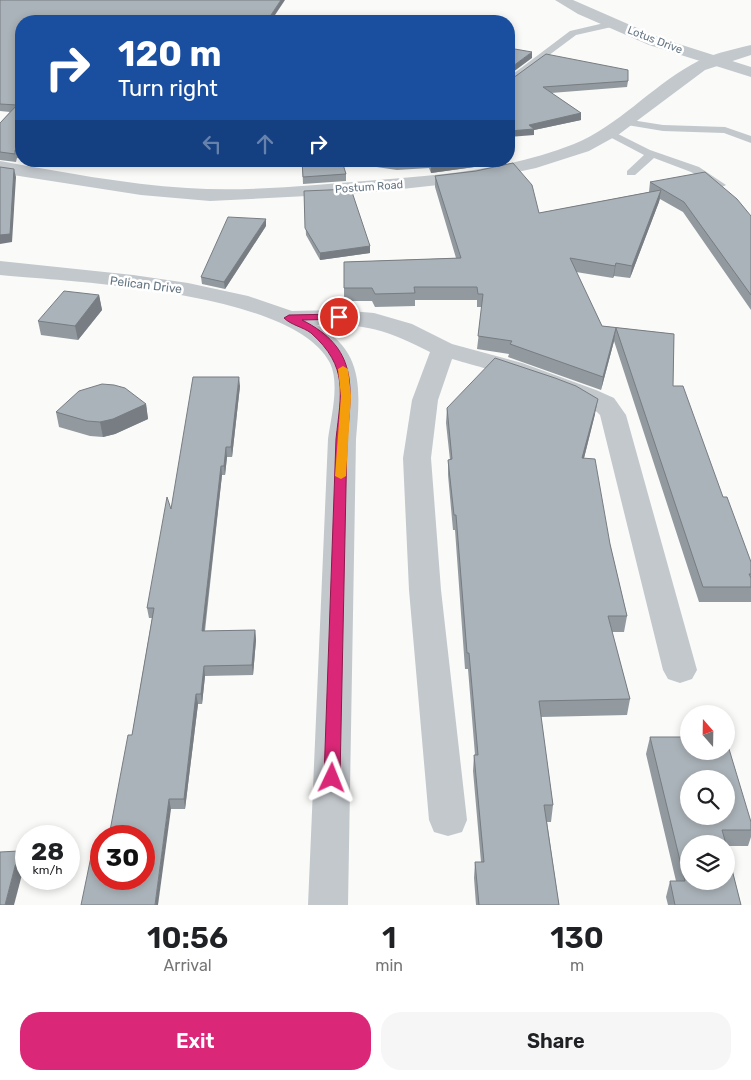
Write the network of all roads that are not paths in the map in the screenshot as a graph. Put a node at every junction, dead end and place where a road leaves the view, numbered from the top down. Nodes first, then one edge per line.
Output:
1 (562, 0) edge
2 (613, 24) junction
3 (751, 50) edge
4 (709, 61) junction
5 (751, 72) edge
6 (515, 77) edge
7 (625, 122) junction
8 (610, 133) junction
9 (751, 140) edge
10 (652, 154) junction
11 (0, 167) edge
12 (513, 167) edge
13 (515, 167) edge
14 (631, 173) dead end
15 (726, 191) edge
16 (0, 268) edge
17 (289, 318) junction
18 (443, 349) junction
19 (680, 670) dead end
20 (448, 820) dead end
21 (328, 905) edge

1 - 2 street, Lotus Drive
2 - 4 street, Lotus Drive
2 - 6 lane
3 - 4 street, Postum Road
4 - 5 street, Lotus Drive
4 - 7 street, Postum Road
7 - 8 street, Postum Road
7 - 9 lane
8 - 10 lane
8 - 13 street, Postum Road
10 - 14 lane
10 - 15 lane
11 - 12 street, Postum Road
16 - 17 street, Pelican Drive
17 - 18 street
17 - 21 street, Pelican Drive
18 - 19 street
18 - 20 street

